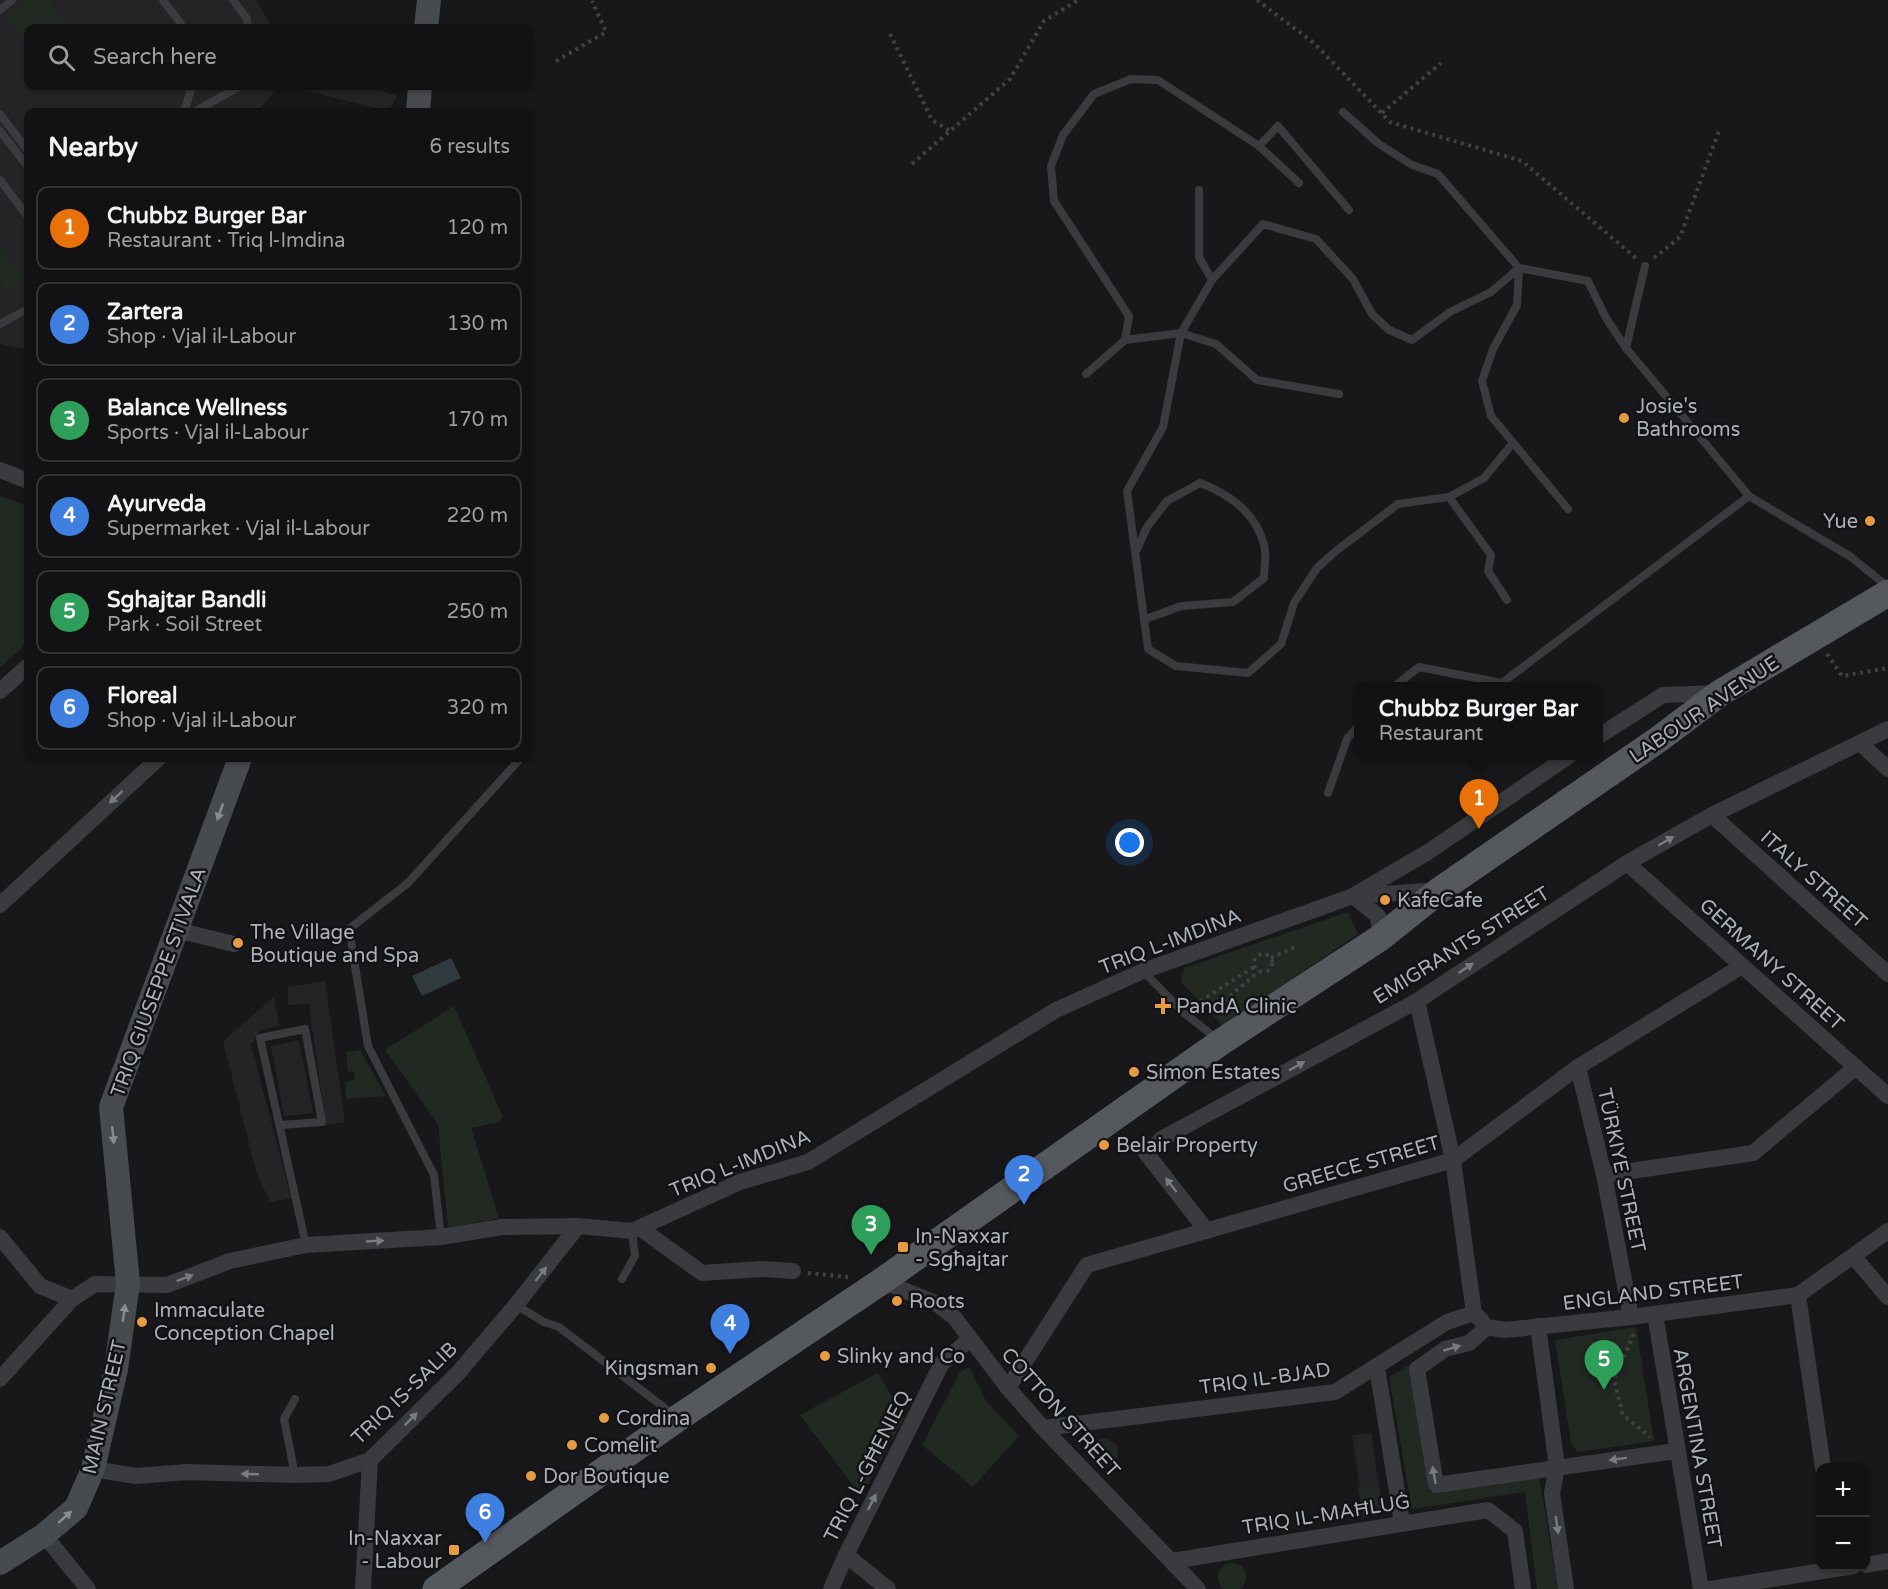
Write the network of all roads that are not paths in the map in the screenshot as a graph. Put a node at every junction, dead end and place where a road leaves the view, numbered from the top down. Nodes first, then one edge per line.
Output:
1 (12, 0) edge
2 (163, 0) edge
3 (233, 0) edge
4 (429, 0) edge
5 (0, 10) edge
6 (181, 24) edge
7 (248, 24) edge
8 (426, 24) edge
9 (191, 90) edge
10 (233, 90) edge
11 (420, 90) edge
12 (185, 108) edge
13 (201, 108) edge
14 (418, 108) edge
15 (1343, 112) dead end
16 (0, 114) edge
17 (0, 131) edge
18 (1259, 146) junction
19 (24, 147) edge
20 (24, 162) edge
21 (0, 180) edge
22 (1299, 183) dead end
23 (1199, 190) dead end
24 (1349, 210) dead end
25 (24, 213) edge
26 (1646, 266) road end
27 (1519, 268) junction
28 (1212, 280) junction
29 (24, 311) edge
30 (0, 324) edge
31 (1181, 333) junction
32 (1125, 340) junction
33 (1626, 348) junction
34 (1086, 374) dead end
35 (1339, 394) dead end
36 (1513, 444) junction
37 (0, 470) edge
38 (24, 479) edge
39 (1749, 496) junction
40 (1449, 498) junction
41 (1568, 509) dead end
42 (1136, 551) junction
43 (1888, 588) edge
44 (1888, 593) edge
45 (1507, 600) dead end
46 (1146, 619) junction
47 (24, 670) edge
48 (1401, 682) edge
49 (1497, 682) edge
50 (1503, 682) edge
51 (0, 691) edge
52 (1720, 693) junction
53 (1888, 729) edge
54 (1354, 731) edge
55 (1603, 733) edge
56 (1861, 744) junction
57 (1563, 760) edge
58 (155, 762) edge
59 (239, 762) edge
60 (517, 762) edge
61 (1888, 768) edge
62 (1329, 793) dead end
63 (1712, 815) junction
64 (1627, 863) junction
65 (1440, 890) junction
66 (1353, 896) junction
67 (0, 905) edge
68 (177, 930) junction
69 (1380, 938) junction
70 (234, 944) dead end
71 (1742, 966) junction
72 (1143, 971) junction
73 (1888, 974) edge
74 (1417, 1001) junction
75 (1221, 1042) junction
76 (1578, 1067) junction
77 (1856, 1067) junction
78 (1888, 1096) edge
79 (280, 1125) junction
80 (1453, 1160) junction
81 (1604, 1174) junction
82 (578, 1226) junction
83 (636, 1229) junction
84 (1207, 1231) junction
85 (1888, 1231) edge
86 (0, 1237) edge
87 (441, 1237) junction
88 (306, 1245) junction
89 (1854, 1257) junction
90 (793, 1271) road end
91 (622, 1279) dead end
92 (882, 1281) junction
93 (128, 1283) junction
94 (1798, 1295) junction
95 (1888, 1297) edge
96 (72, 1299) junction
97 (516, 1305) junction
98 (1474, 1313) junction
99 (1654, 1314) junction
100 (1634, 1322) junction
101 (1538, 1326) junction
102 (1487, 1327) junction
103 (970, 1340) junction
104 (1377, 1367) junction
105 (0, 1379) edge
106 (1008, 1388) junction
107 (294, 1399) dead end
108 (678, 1418) junction
109 (1043, 1428) junction
110 (1676, 1451) junction
111 (370, 1460) junction
112 (1822, 1463) edge
113 (1557, 1467) junction
114 (93, 1469) junction
115 (295, 1475) junction
116 (1402, 1523) junction
117 (44, 1535) junction
118 (846, 1555) junction
119 (1172, 1561) junction
120 (1888, 1561) edge
121 (0, 1563) edge
122 (1870, 1564) edge
123 (1826, 1571) edge
124 (1765, 1585) edge
125 (1193, 1587) edge
126 (88, 1589) edge
127 (363, 1589) edge
128 (436, 1589) edge
129 (831, 1589) edge
130 (888, 1589) edge
131 (1523, 1589) edge
132 (1566, 1589) edge
133 (1701, 1589) edge
134 (1710, 1589) edge

1 - 5 lane
2 - 6 lane
3 - 7 lane
4 - 8 street
9 - 12 lane
10 - 13 lane
11 - 14 street
15 - 27 lane
16 - 19 lane
17 - 20 lane
18 - 22 lane
18 - 24 lane
18 - 32 lane
21 - 25 lane
23 - 28 lane
26 - 33 lane
27 - 28 lane
27 - 33 lane
27 - 36 lane
28 - 31 lane
29 - 30 lane
31 - 32 lane
31 - 35 lane
31 - 42 lane
32 - 34 lane
33 - 39 lane
36 - 40 lane
36 - 41 lane
37 - 38 street
39 - 43 lane
39 - 50 lane
40 - 45 lane
40 - 46 lane
42 - 46 lane
42 - 46 lane
44 - 52 main road, LABOUR AVENUE
47 - 51 street
48 - 49 lane
52 - 55 street
52 - 65 main road, LABOUR AVENUE
53 - 56 street, EMIGRANTS STREET
54 - 62 lane
56 - 61 street
56 - 63 street, EMIGRANTS STREET
57 - 66 street, TRIQ L-IMDINA
58 -> 67 street
59 -> 68 street, TRIQ GIUSEPPE STIVALA
60 - 87 lane
64 -> 63 street, EMIGRANTS STREET
63 - 73 street, ITALY STREET
64 - 71 street, GERMANY STREET
74 -> 64 street, EMIGRANTS STREET
65 - 66 street, TRIQ L-IMDINA
65 - 69 main road, LABOUR AVENUE
66 - 69 street
66 - 72 street, TRIQ L-IMDINA
68 - 70 street
68 -> 93 street, TRIQ GIUSEPPE STIVALA
69 - 75 main road, LABOUR AVENUE
71 - 76 street, GREECE STREET
71 - 77 street, GERMANY STREET
72 - 75 lane
72 - 83 street, TRIQ L-IMDINA
74 - 80 street
84 -> 74 street, EMIGRANTS STREET
75 - 92 main road, LABOUR AVENUE
76 - 80 street, GREECE STREET
76 - 81 street, TÜRKIYE STREET
77 - 78 street, GERMANY STREET
77 - 81 street
79 - 79 lane
79 - 88 lane
80 - 84 street, GREECE STREET
80 - 98 street
81 - 100 street, TÜRKIYE STREET
82 - 83 street, TRIQ L-IMDINA
82 - 87 street, TRIQ L-IMDINA
97 -> 82 street, TRIQ IS-SALIB
83 - 90 street
83 - 91 lane
84 - 106 street, GREECE STREET
85 - 89 street, ENGLAND STREET
86 - 96 street
88 -> 87 street, TRIQ L-IMDINA
93 -> 88 street, TRIQ L-IMDINA
89 - 94 street, ENGLAND STREET
89 - 95 street
92 - 103 street, COTTON STREET
92 - 108 main road, LABOUR AVENUE
93 - 96 street, TRIQ L-IMDINA
114 -> 93 street, MAIN STREET
94 - 99 street, ENGLAND STREET
94 - 112 street
96 - 105 street, TRIQ L-IMDINA
97 - 108 lane
111 -> 97 street, TRIQ IS-SALIB
98 - 102 street
98 - 104 street, TRIQ IL-BJAD
99 - 100 street, ENGLAND STREET
99 - 110 street, ARGENTINA STREET
100 - 101 street, ENGLAND STREET
101 - 102 street, ENGLAND STREET
101 - 113 street
113 -> 102 street
103 - 106 street, COTTON STREET
118 -> 103 street, TRIQ L-GĦENIEQ
104 - 109 street, TRIQ IL-BJAD
104 - 116 street
106 - 109 street, COTTON STREET
107 - 115 lane
108 - 128 main road, LABOUR AVENUE
109 - 119 street, COTTON STREET
110 -> 113 street
110 - 133 street, ARGENTINA STREET
111 - 115 street, TRIQ IS-SALIB
111 - 127 street
113 -> 132 street
115 -> 114 street, TRIQ IS-SALIB
117 -> 114 street, MAIN STREET
116 - 119 street, TRIQ IL-MAĦLUĠ
116 - 131 street, TRIQ IL-MAĦLUĠ
117 - 121 street, MAIN STREET
117 - 126 street
118 - 129 street, TRIQ L-GĦENIEQ
118 - 130 street
119 - 125 street, COTTON STREET
120 - 122 street
123 - 124 street
124 - 134 street

